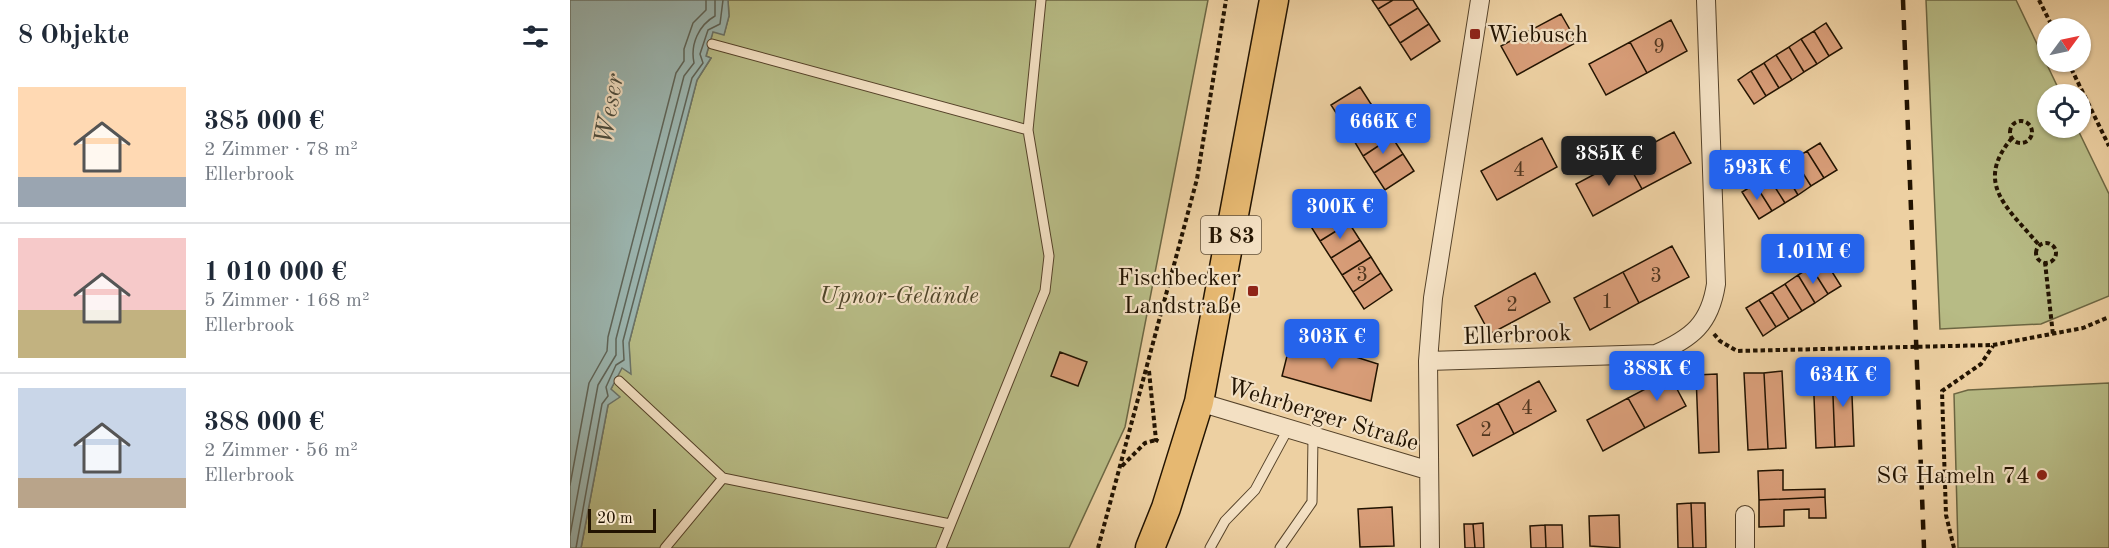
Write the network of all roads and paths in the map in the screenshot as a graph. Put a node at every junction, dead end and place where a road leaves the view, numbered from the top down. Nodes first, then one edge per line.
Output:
1 (1041, 0) edge
2 (1226, 0) edge
3 (1274, 0) edge
4 (1480, 0) edge
5 (1706, 0) edge
6 (2039, 0) edge
7 (2048, 18) edge
8 (712, 44) dead end
9 (2073, 72) edge
10 (1028, 130) junction
11 (2012, 138) junction
12 (2109, 146) edge
13 (2039, 245) junction
14 (2045, 262) junction
15 (2109, 317) edge
16 (1704, 322) junction
17 (2054, 335) junction
18 (1993, 345) junction
19 (1428, 361) junction
20 (1148, 368) junction
21 (619, 381) dead end
22 (1199, 402) junction
23 (1288, 429) junction
24 (1313, 438) junction
25 (1156, 440) junction
26 (1183, 452) junction
27 (1121, 467) junction
28 (1427, 470) junction
29 (723, 478) junction
30 (1745, 515) dead end
31 (950, 524) junction
32 (665, 548) edge
33 (941, 548) edge
34 (1098, 548) edge
35 (1150, 548) edge
36 (1210, 548) edge
37 (1280, 548) edge
38 (1430, 548) edge
39 (1745, 548) edge
40 (1954, 548) edge

1 - 10 lane
2 - 20 path
3 - 22 main road, B 83
4 - 19 street
5 - 16 street, Ellerbrook
6 - 7 path
8 - 10 lane
9 - 12 path
10 - 31 lane
11 - 11 path
11 - 13 path
13 - 14 path
13 - 14 path
14 - 17 path
15 - 17 path
16 - 18 path
16 - 19 street, Ellerbrook
17 - 18 path
18 - 40 path
19 - 28 street
20 - 25 path
20 - 27 path
21 - 29 lane
22 - 23 street, Wehrberger Straße
22 - 26 main road, B 83
23 - 24 street, Wehrberger Straße
23 - 36 lane
24 - 28 street, Wehrberger Straße
24 - 37 lane
25 - 26 path
25 - 27 path
26 - 35 main road, B 83
27 - 34 path
28 - 38 street, Wehrberger Straße
29 - 31 lane
29 - 32 lane
30 - 39 street
31 - 33 lane

